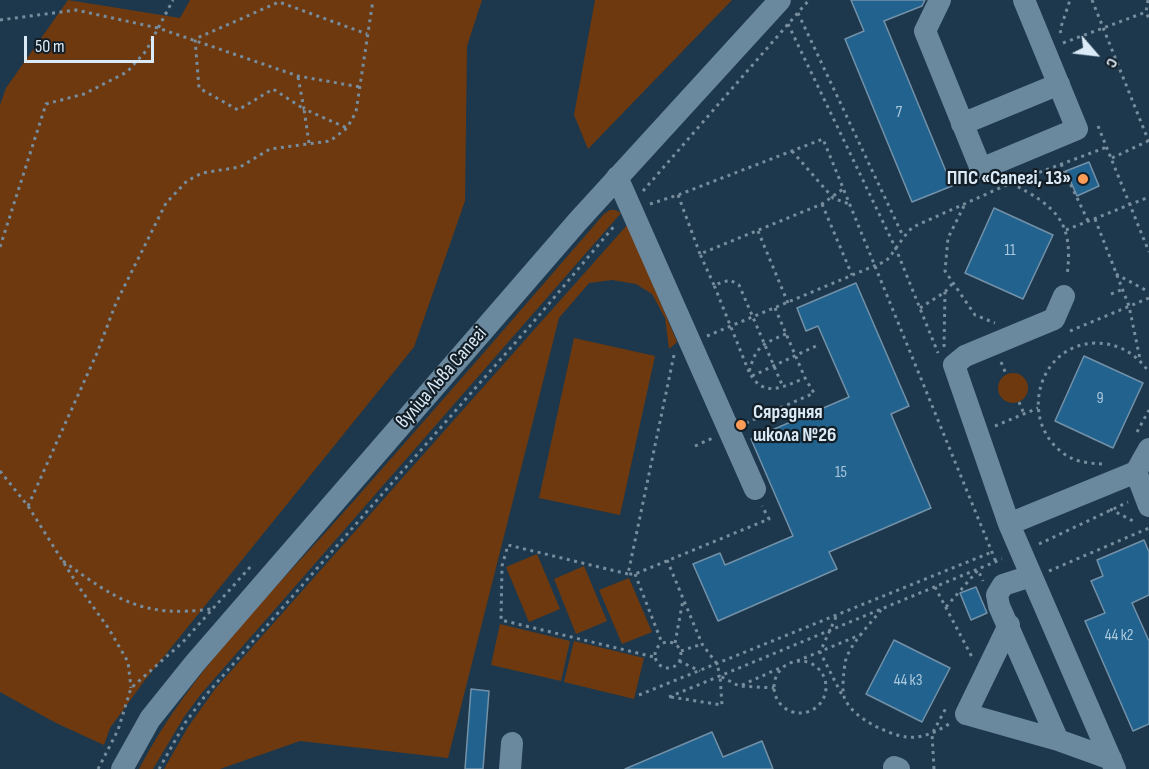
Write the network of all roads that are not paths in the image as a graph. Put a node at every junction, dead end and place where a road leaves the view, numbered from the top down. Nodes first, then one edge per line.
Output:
1 (940, 0) edge
2 (1024, 0) edge
3 (789, 6) edge
4 (1059, 84) junction
5 (962, 124) junction
6 (617, 177) junction
7 (1064, 296) road end
8 (1141, 444) edge
9 (1136, 472) junction
10 (755, 489) road end
11 (1147, 501) edge
12 (1009, 524) junction
13 (1037, 575) junction
14 (1009, 626) junction
15 (1058, 740) junction
16 (512, 743) dead end
17 (1113, 764) edge
18 (122, 769) edge
19 (510, 769) edge

1 - 5 street
2 - 4 street
3 - 6 street, вуліца Льва Сапегі
4 - 5 street
4 - 5 street
6 - 10 street
6 - 18 street, вуліца Льва Сапегі
7 - 12 street
8 - 9 street
9 - 11 street
9 - 12 street
12 - 13 street
13 - 14 street
13 - 17 street
14 - 15 street
14 - 15 street
15 - 17 street
16 - 19 street

